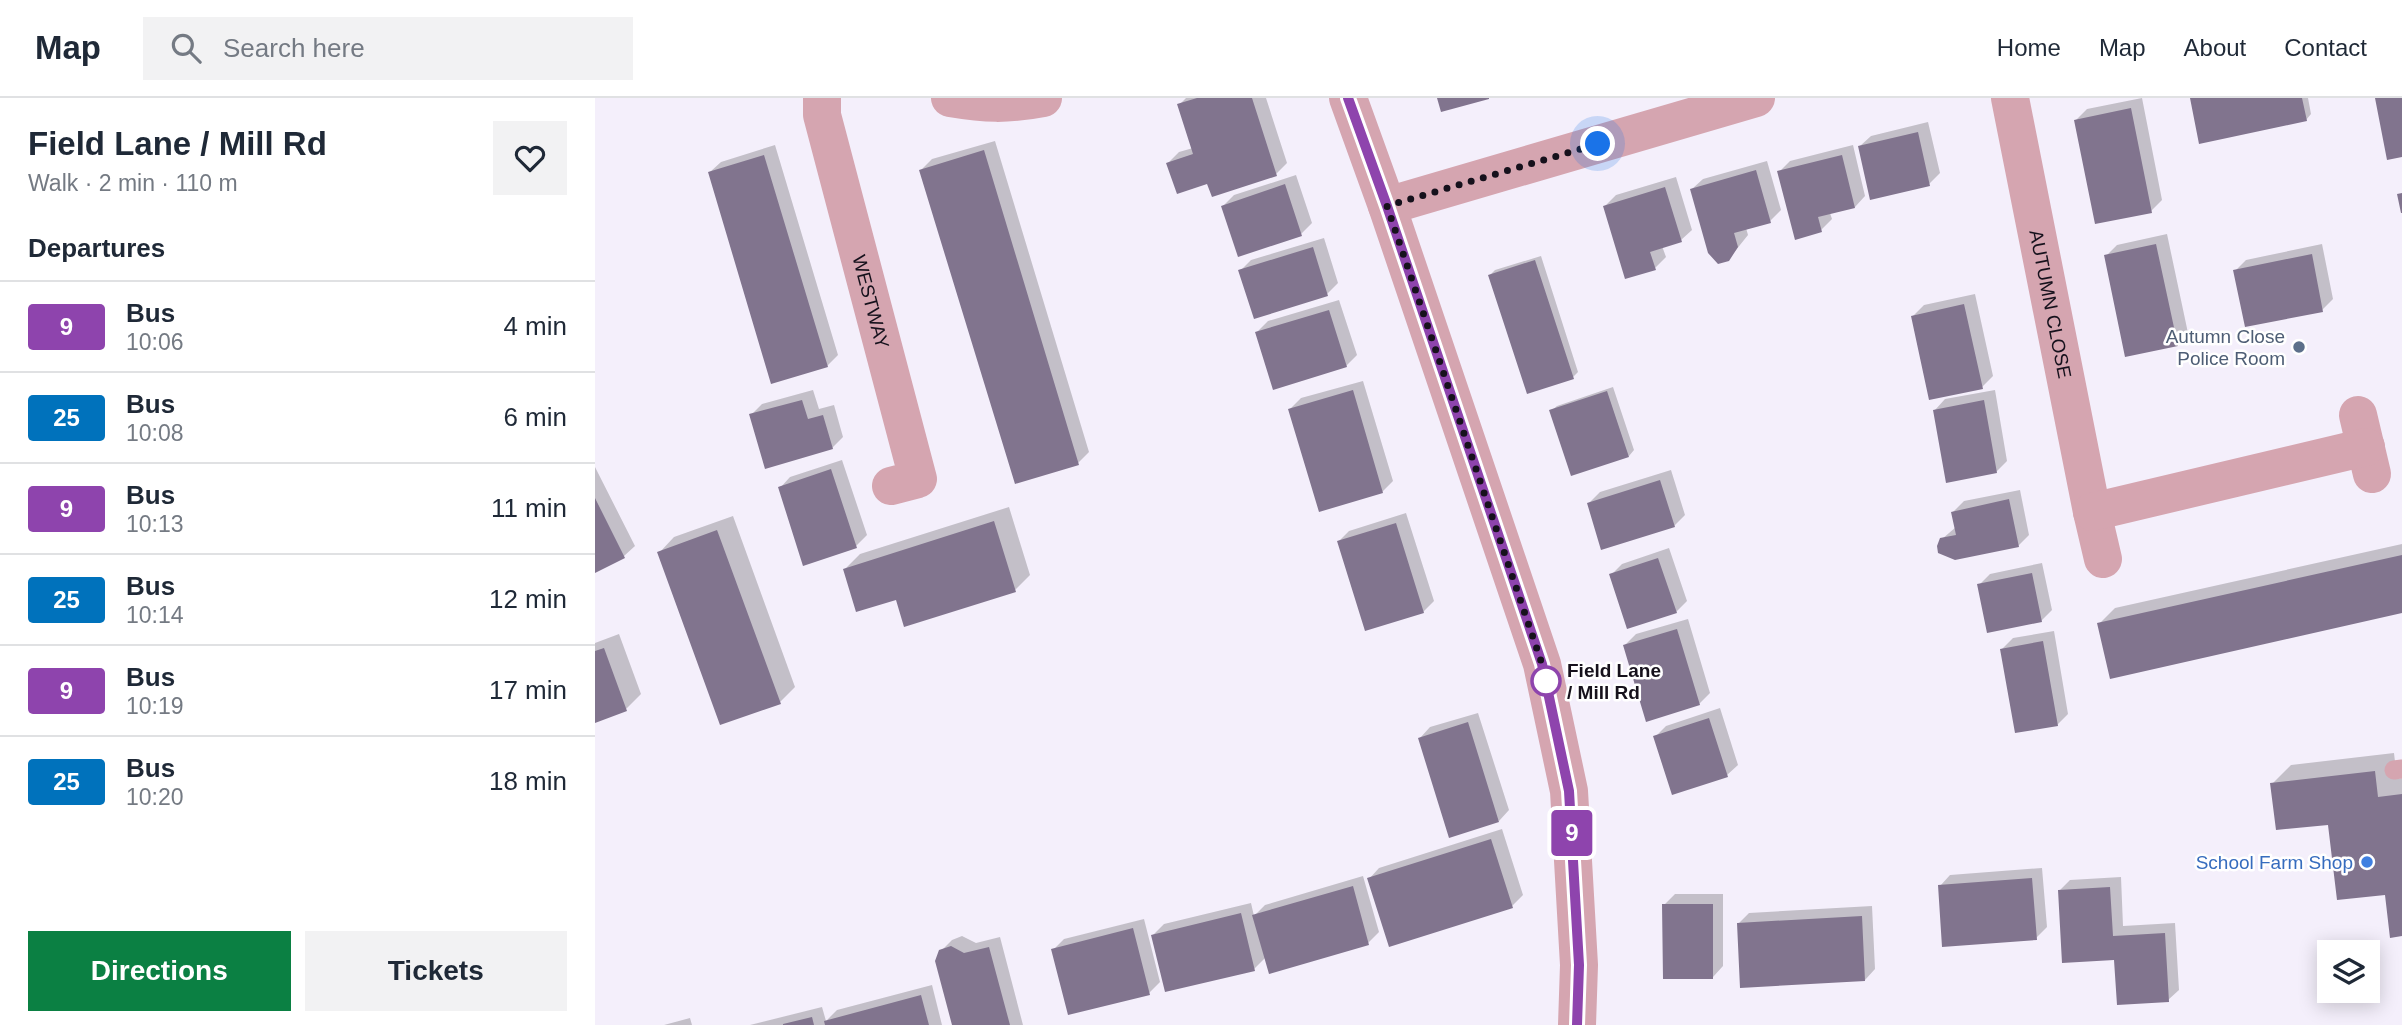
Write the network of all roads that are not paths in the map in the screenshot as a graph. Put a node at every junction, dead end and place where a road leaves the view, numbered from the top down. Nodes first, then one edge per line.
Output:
1 (822, 98) edge
2 (950, 98) edge
3 (1043, 98) edge
4 (1348, 98) edge
5 (1756, 98) edge
6 (2010, 98) edge
7 (1387, 206) junction
8 (2365, 445) dead end
9 (891, 486) dead end
10 (2092, 512) junction
11 (2103, 559) dead end
12 (1577, 1025) edge

1 - 9 street, WESTWAY
2 - 3 street
4 - 7 street
5 - 7 street
6 - 10 street, AUTUMN CLOSE
7 - 12 street
8 - 10 street
10 - 11 street, AUTUMN CLOSE

